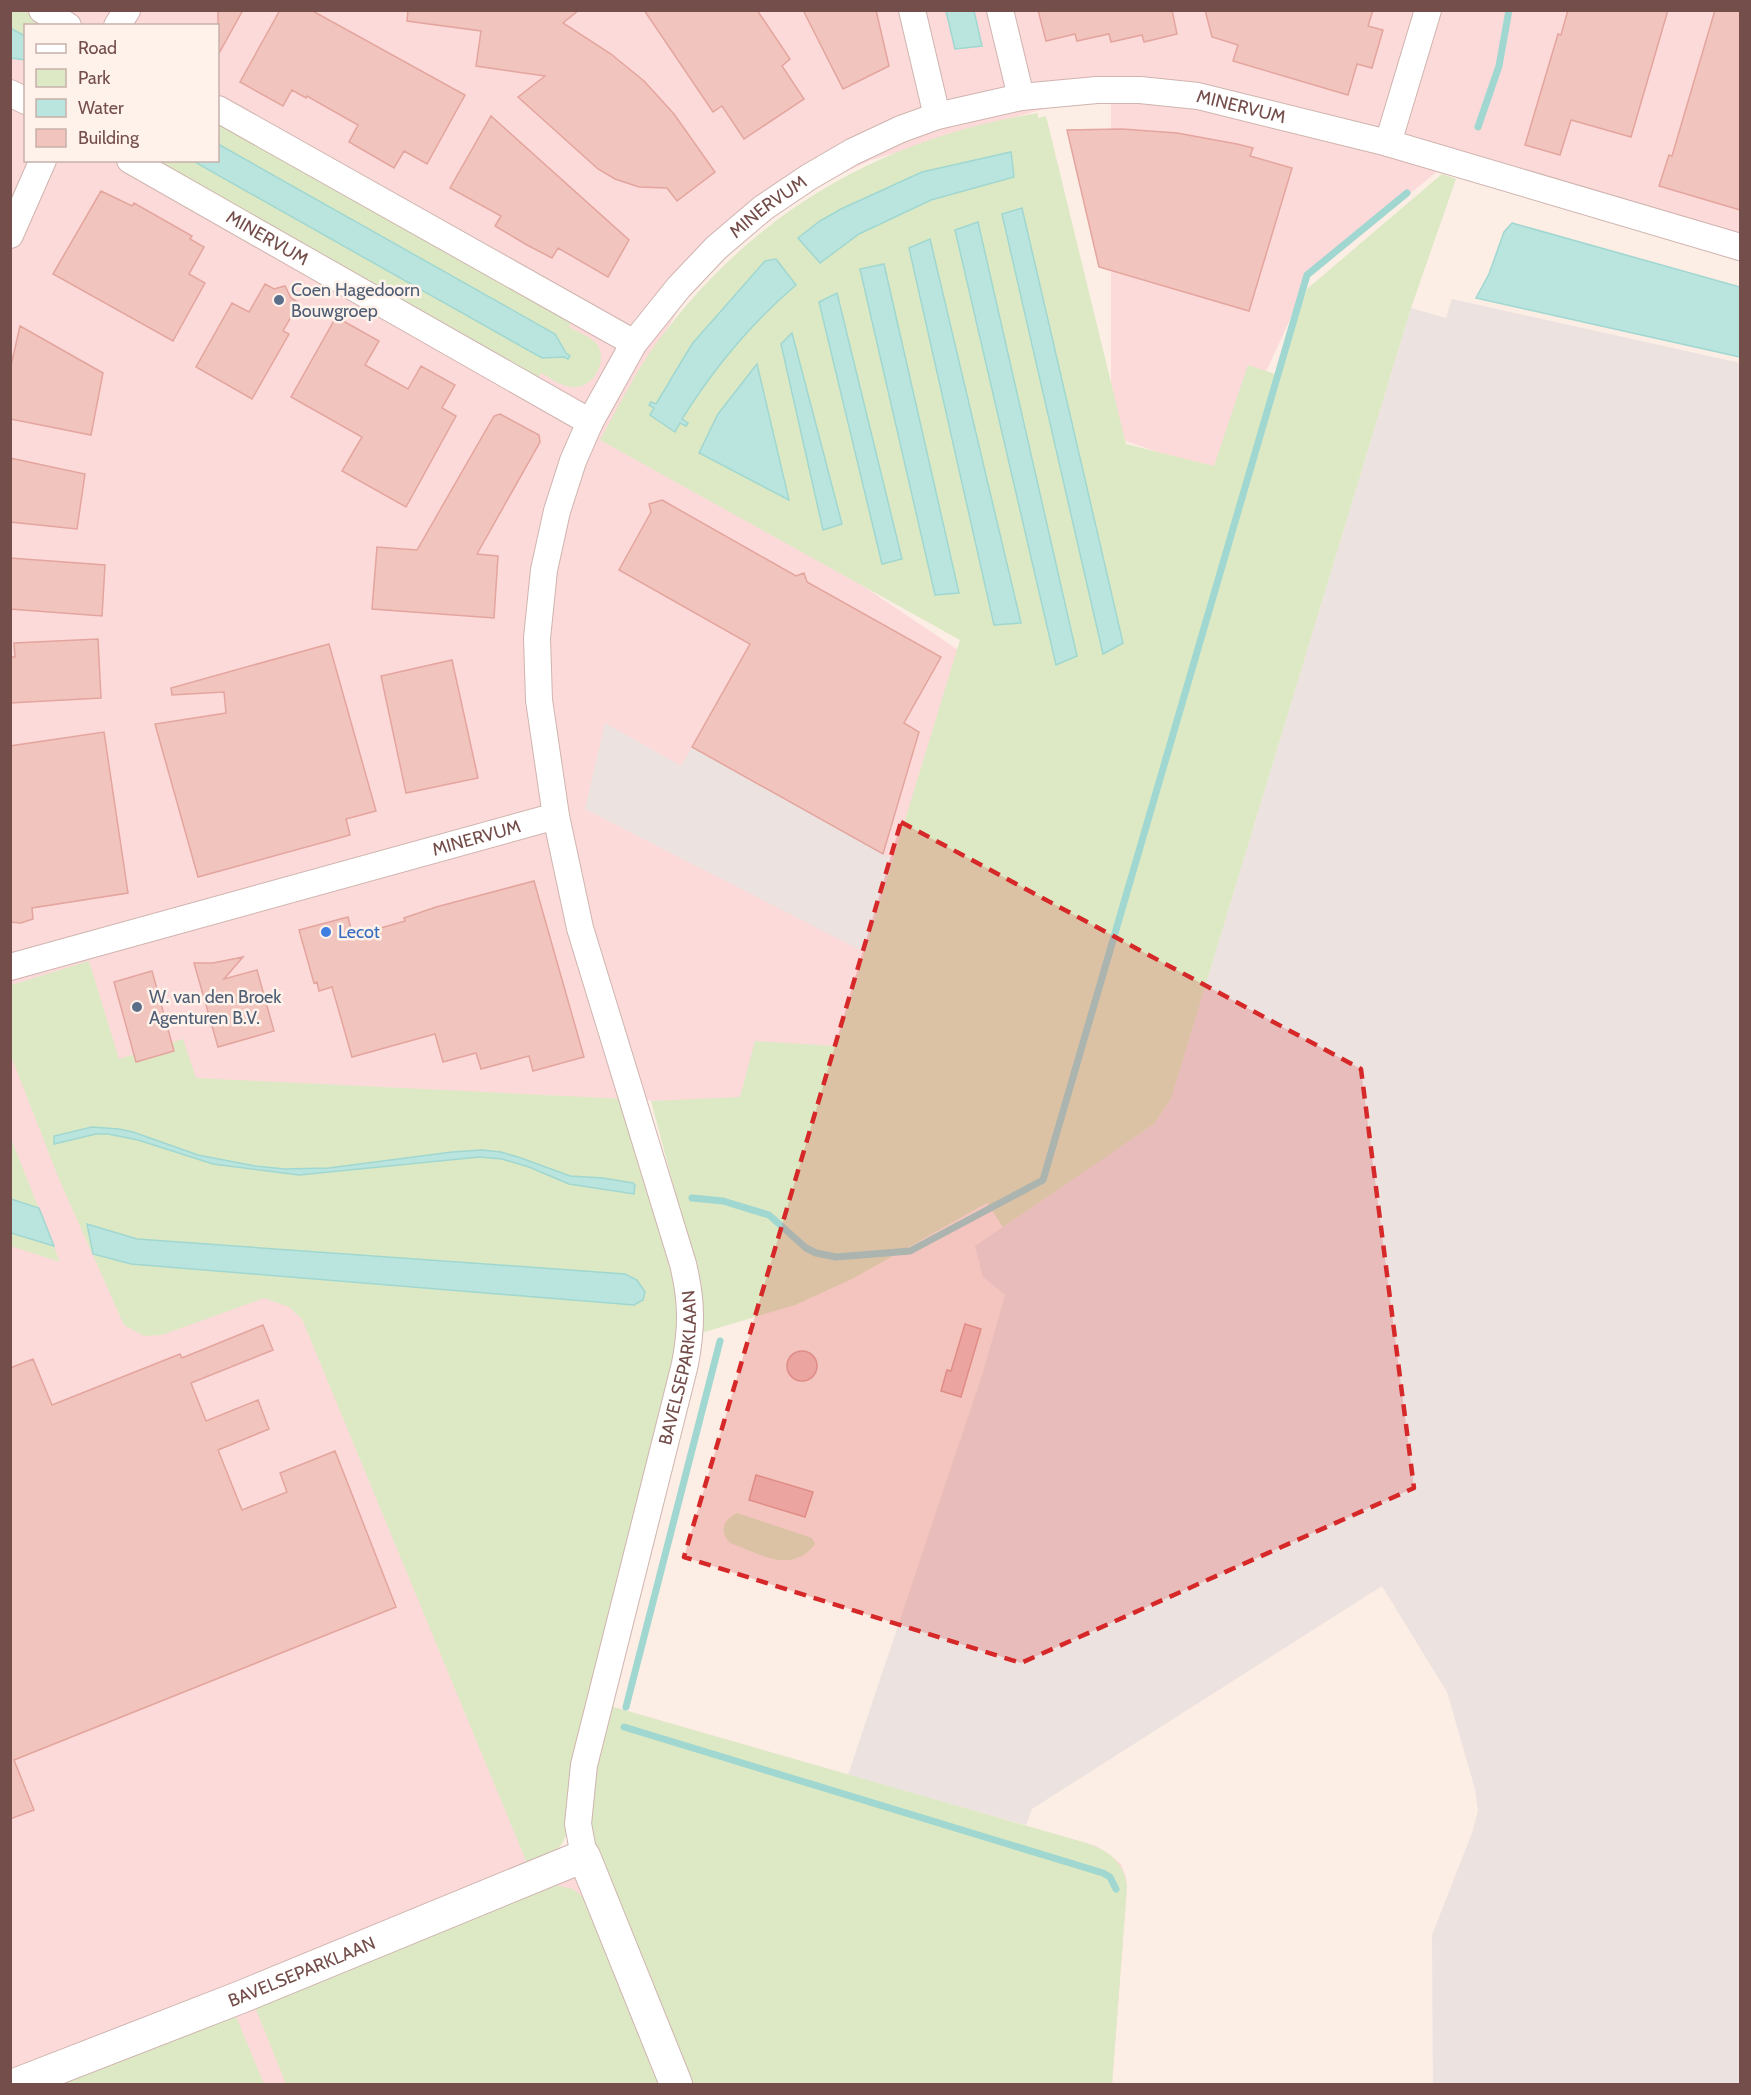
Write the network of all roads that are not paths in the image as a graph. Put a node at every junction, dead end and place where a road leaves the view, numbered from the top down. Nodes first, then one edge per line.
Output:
1 (42, 10) edge
2 (127, 10) edge
3 (912, 10) edge
4 (1000, 10) edge
5 (1428, 10) edge
6 (65, 24) edge
7 (118, 24) edge
8 (10, 93) edge
9 (1021, 97) junction
10 (24, 100) edge
11 (219, 111) edge
12 (937, 116) junction
13 (1388, 143) junction
14 (42, 162) edge
15 (134, 162) edge
16 (10, 235) edge
17 (1740, 247) edge
18 (634, 343) junction
19 (590, 422) junction
20 (556, 816) junction
21 (10, 967) edge
22 (584, 1856) junction
23 (17, 2085) edge
24 (676, 2085) edge

1 - 6 street
2 - 7 street
3 - 12 street
4 - 9 street
5 - 13 street
8 - 10 street
9 - 12 street, MINERVUM
9 - 13 street, MINERVUM
11 - 18 street
12 - 18 street, MINERVUM
13 - 17 street, MINERVUM
14 - 16 street
15 - 19 street, MINERVUM
18 - 19 street, MINERVUM
19 - 20 street, MINERVUM
20 - 21 street, MINERVUM
20 - 22 street, BAVELSEPARKLAAN
22 - 23 street, BAVELSEPARKLAAN
22 - 24 street, BAVELSEPARKLAAN

